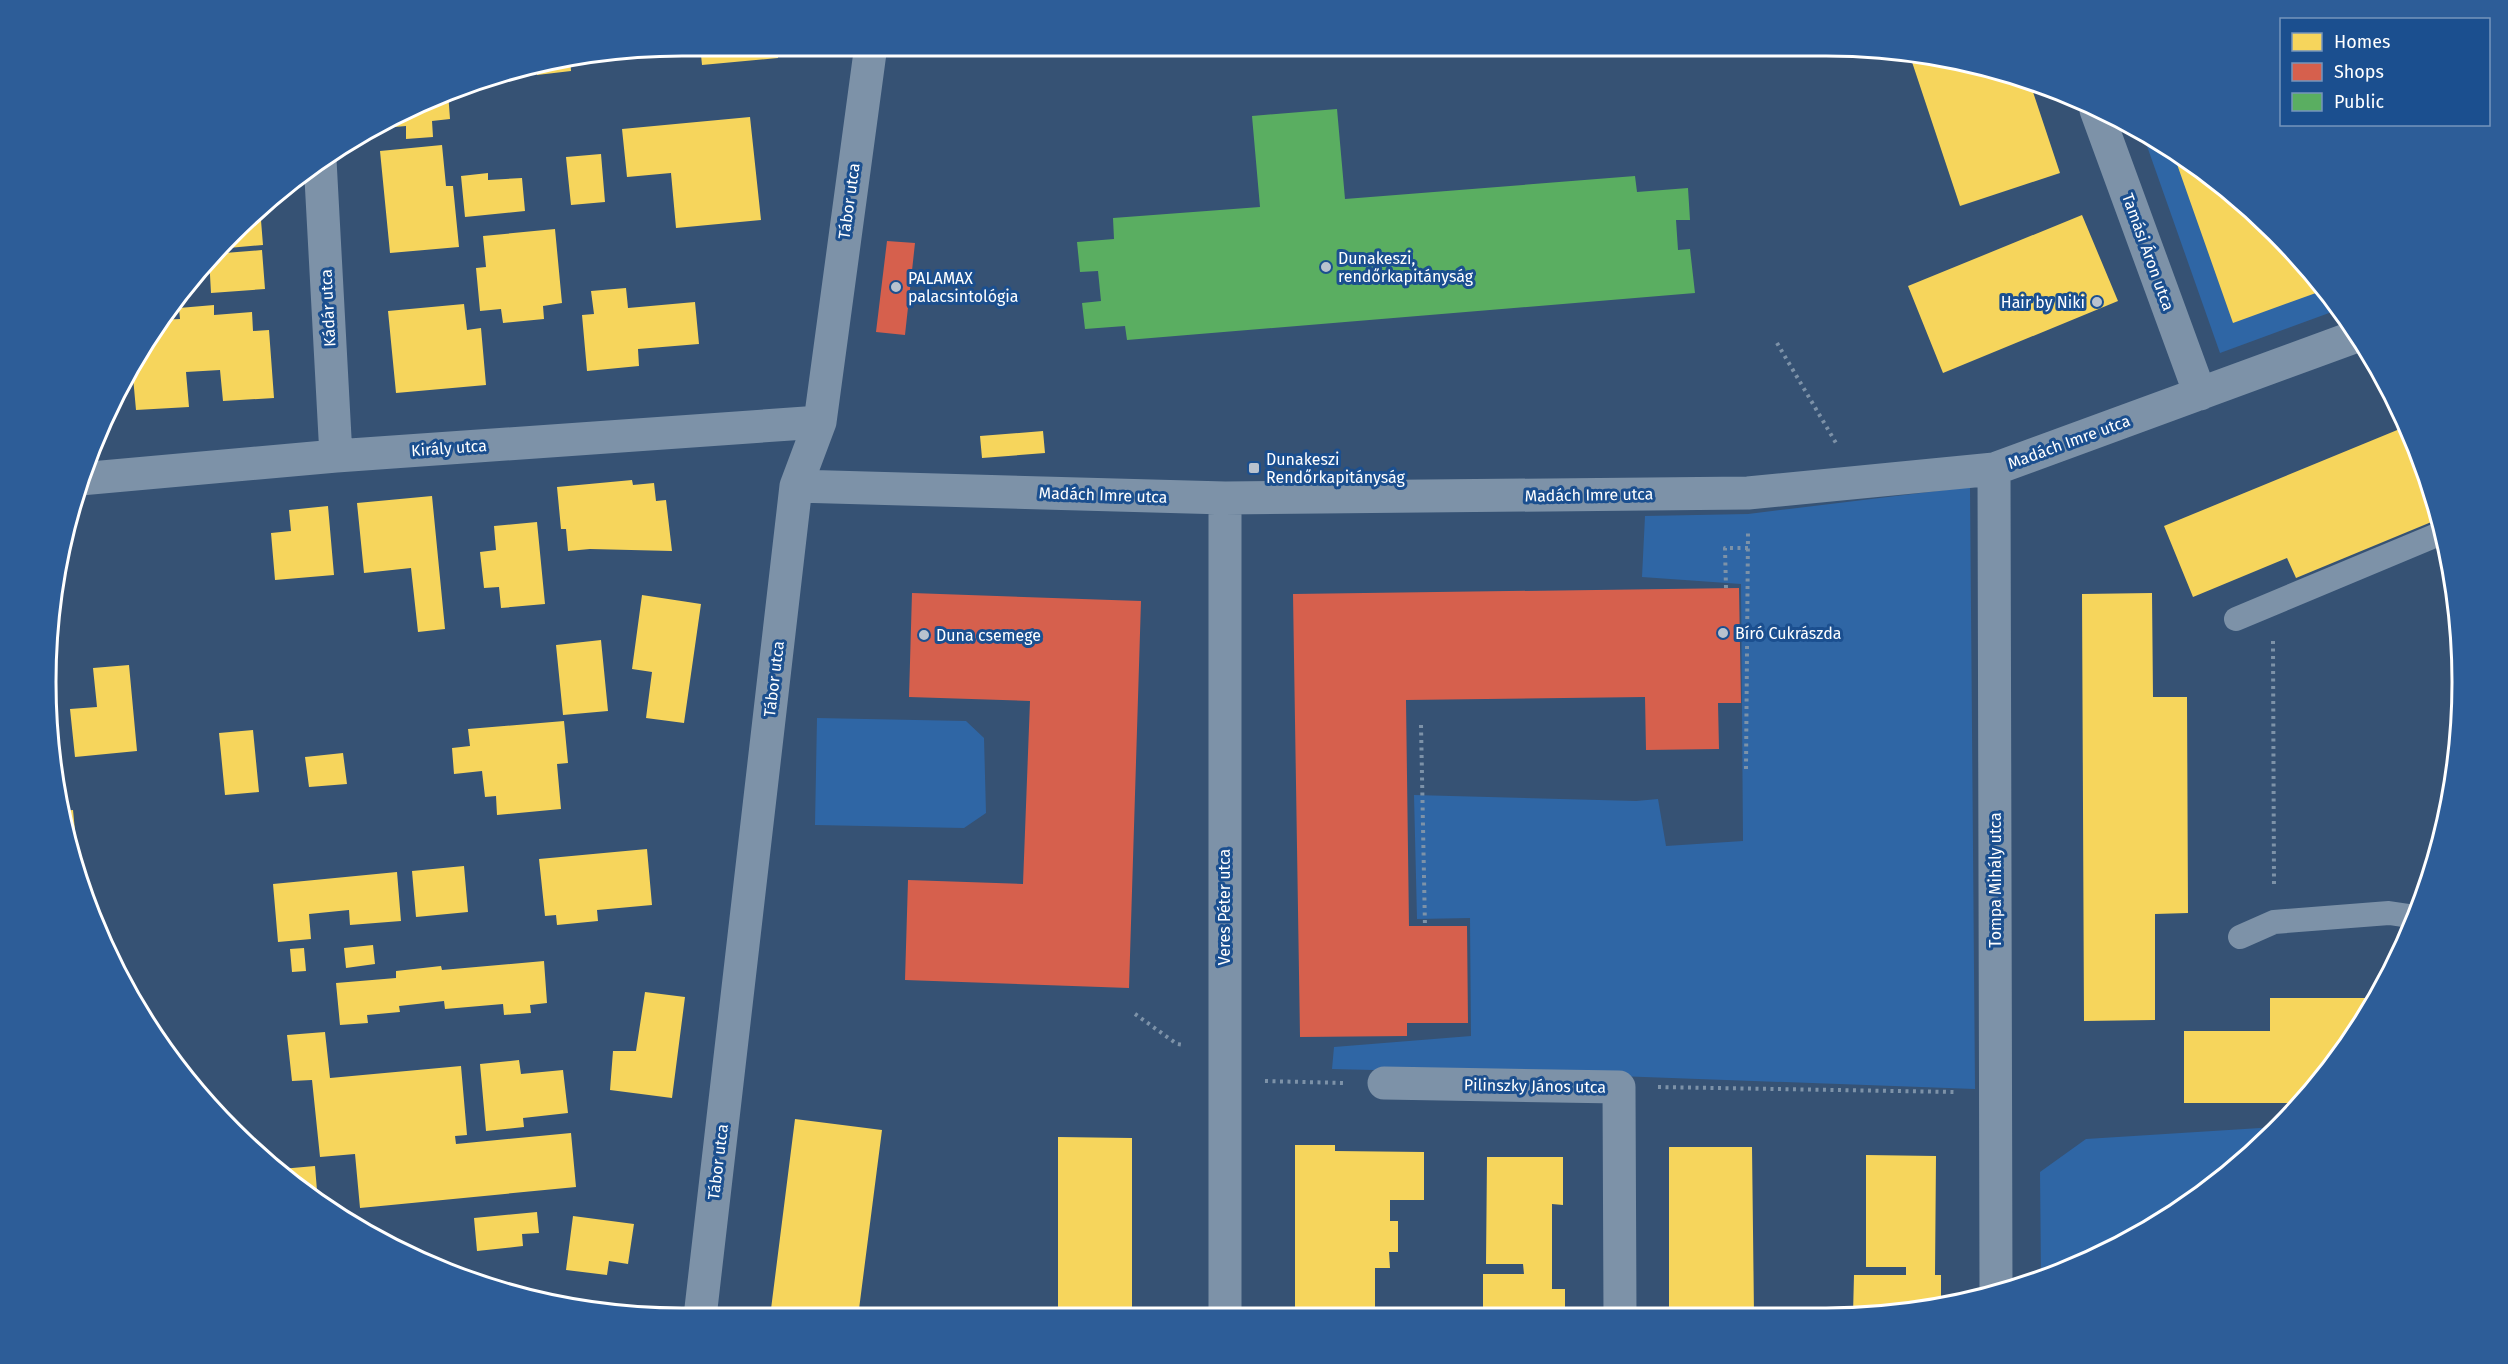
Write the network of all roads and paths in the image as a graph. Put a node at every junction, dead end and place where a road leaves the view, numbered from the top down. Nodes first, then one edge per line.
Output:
1 (870, 56) edge
2 (2099, 118) edge
3 (321, 171) edge
4 (2350, 339) edge
5 (1777, 343) dead end
6 (2200, 394) junction
7 (820, 422) junction
8 (336, 456) junction
9 (1994, 469) junction
10 (90, 478) edge
11 (1843, 484) junction
12 (796, 486) junction
13 (1748, 493) junction
14 (1226, 498) junction
15 (2435, 536) edge
16 (1748, 548) junction
17 (1726, 588) dead end
18 (2273, 603) junction
19 (2236, 619) dead end
20 (1421, 725) dead end
21 (1746, 769) dead end
22 (2407, 916) edge
23 (2274, 922) junction
24 (1425, 927) dead end
25 (2240, 937) dead end
26 (1223, 1081) junction
27 (1384, 1083) joint
28 (1619, 1087) junction
29 (1996, 1092) junction
30 (1996, 1285) edge
31 (700, 1308) edge
32 (1225, 1308) edge
33 (1620, 1308) edge

1 - 7 street, Tábor utca
2 - 6 street, Tamási Áron utca
3 - 8 street, Kádár utca
4 - 6 street, Madách Imre utca
5 - 11 path
6 - 9 street, Madách Imre utca
7 - 8 street, Király utca
7 - 12 street, Tábor utca
8 - 10 street, Király utca
9 - 11 street, Madách Imre utca
9 - 29 street, Tompa Mihály utca
11 - 13 street, Madách Imre utca
12 - 14 street, Madách Imre utca
12 - 31 street, Tábor utca
13 - 14 street, Madách Imre utca
13 - 16 path
14 - 26 street, Veres Péter utca
15 - 18 lane
16 - 17 path
16 - 21 path
18 - 19 lane
18 - 23 path
20 - 24 path
22 - 23 lane
23 - 25 lane
26 - 27 path
26 - 32 street, Veres Péter utca
27 - 28 street, Pilinszky János utca
28 - 29 path
28 - 33 street, Pilinszky János utca
29 - 30 street, Tompa Mihály utca

